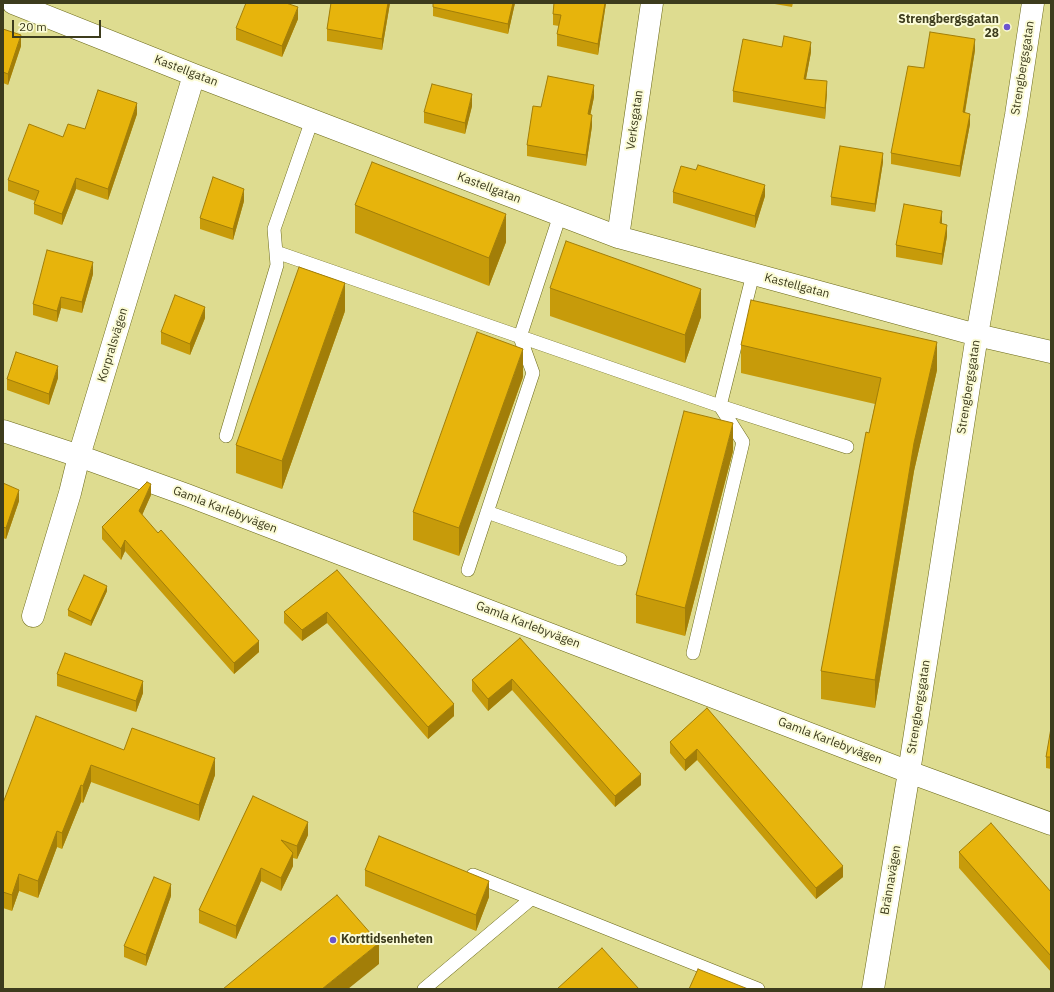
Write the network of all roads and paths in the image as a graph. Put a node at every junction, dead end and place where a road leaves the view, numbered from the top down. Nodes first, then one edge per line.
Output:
1 (13, 3) edge
2 (652, 3) edge
3 (1033, 3) edge
4 (194, 75) junction
5 (312, 120) junction
6 (560, 215) junction
7 (618, 237) junction
8 (276, 252) junction
9 (753, 274) junction
10 (977, 335) junction
11 (520, 337) junction
12 (1051, 352) edge
13 (720, 406) junction
14 (3, 431) edge
15 (226, 436) dead end
16 (847, 447) dead end
17 (79, 456) junction
18 (488, 512) junction
19 (620, 559) dead end
20 (468, 570) dead end
21 (33, 616) dead end
22 (693, 653) dead end
23 (910, 772) junction
24 (1051, 824) edge
25 (458, 869) edge
26 (531, 899) junction
27 (424, 989) edge
28 (758, 989) edge
29 (873, 989) edge

1 - 4 street, Kastellgatan
2 - 7 street, Verksgatan
3 - 10 street, Strengbergsgatan
4 - 5 street, Kastellgatan
4 - 17 street, Korpralsvägen
5 - 6 street, Kastellgatan
5 - 8 lane
6 - 7 street, Kastellgatan
6 - 11 lane
7 - 9 street, Kastellgatan
8 - 11 lane
8 - 15 lane
9 - 10 street, Kastellgatan
9 - 13 lane
10 - 12 street, Kastellgatan
10 - 23 street, Strengbergsgatan
11 - 13 lane
11 - 18 lane
13 - 16 lane
13 - 22 lane
14 - 17 street, Gamla Karlebyvägen
17 - 21 street, Korpralsvägen
17 - 23 street, Gamla Karlebyvägen
18 - 19 lane
18 - 20 lane
23 - 24 street, Gamla Karlebyvägen
23 - 29 street, Brännavägen
25 - 26 lane
26 - 27 lane
26 - 28 lane

